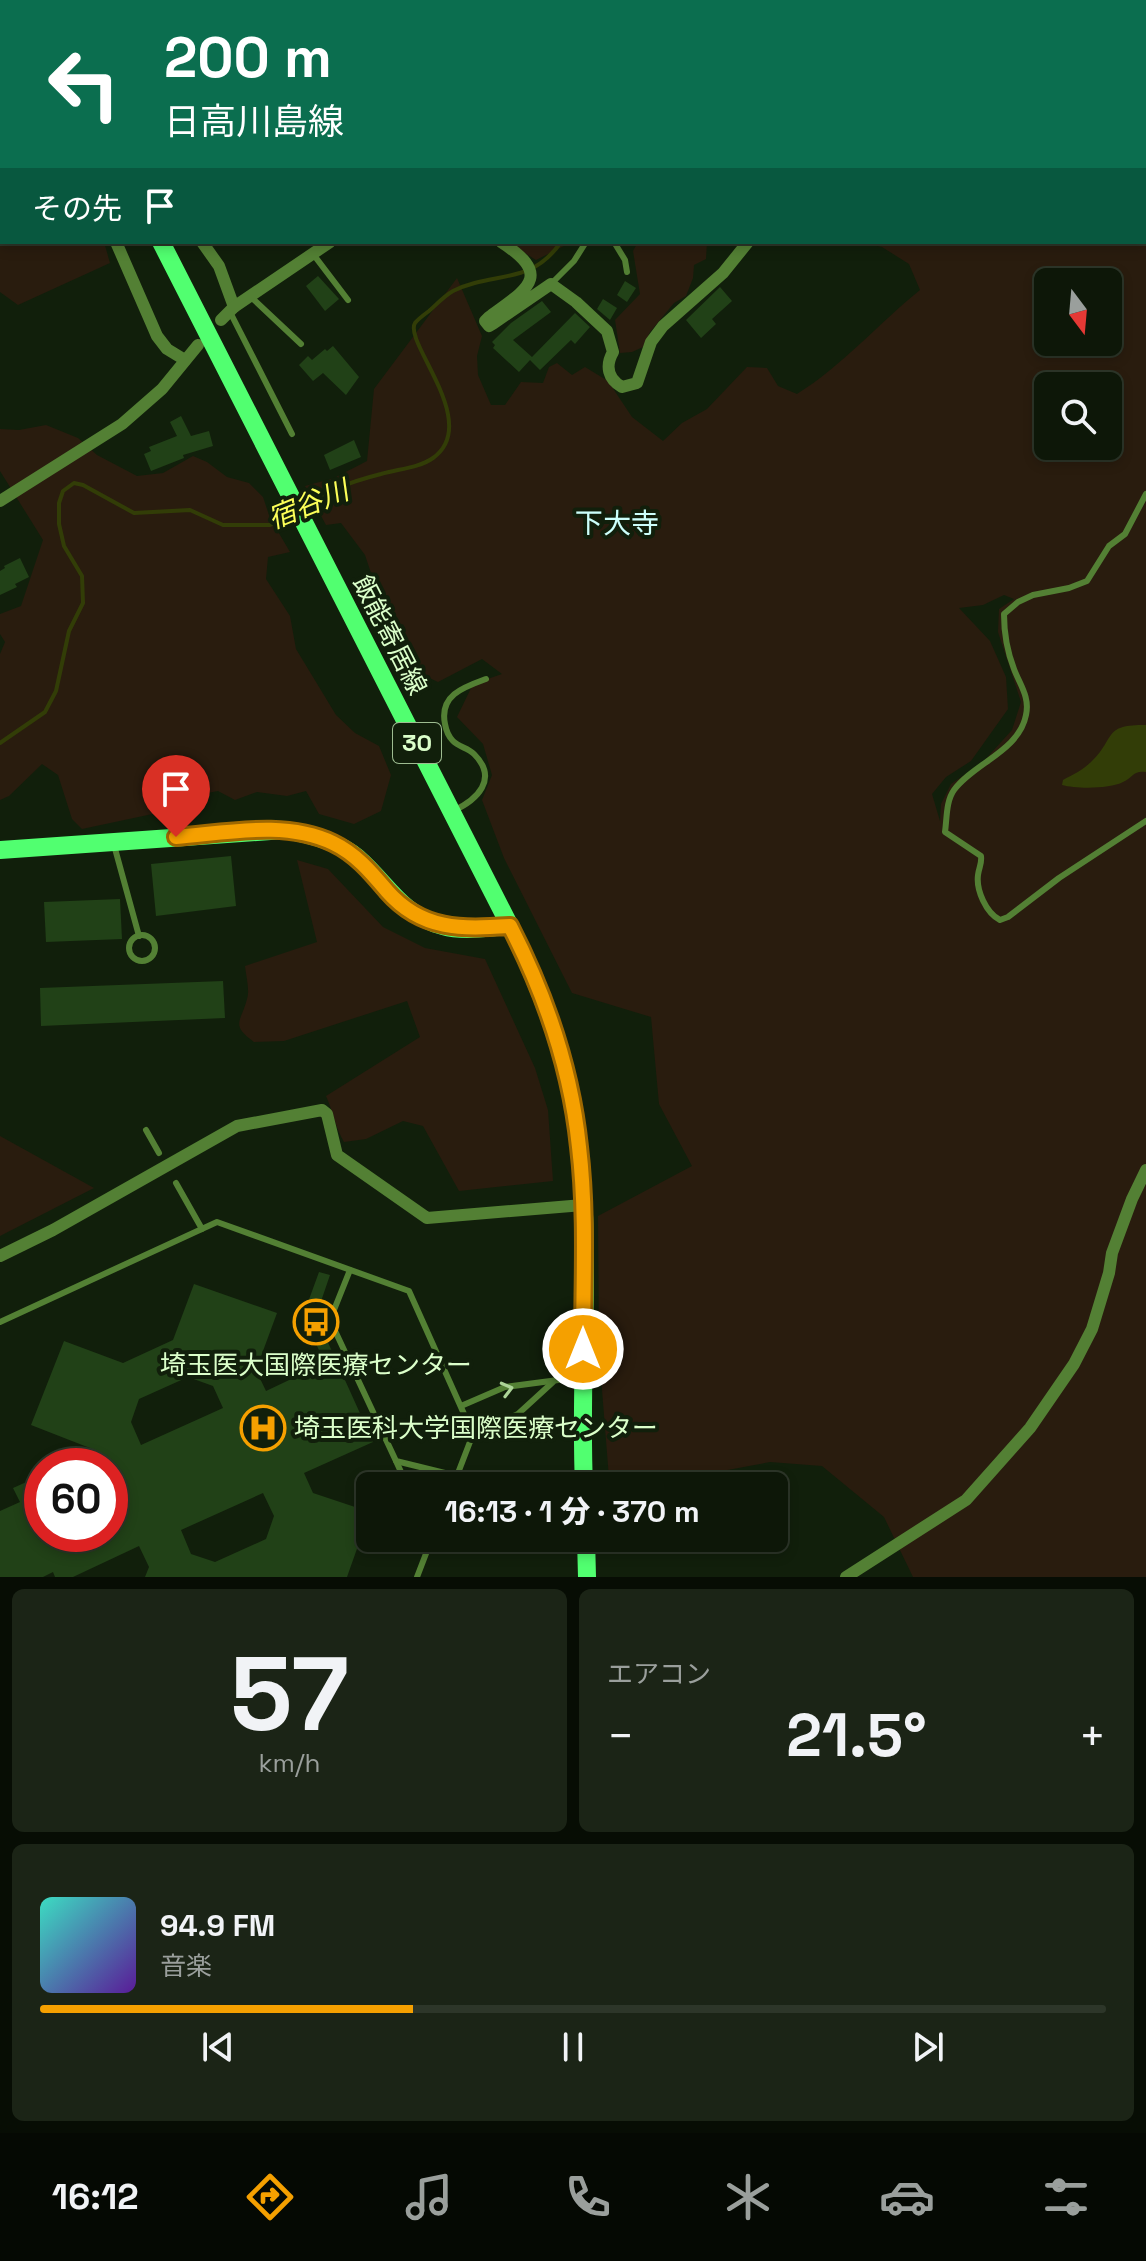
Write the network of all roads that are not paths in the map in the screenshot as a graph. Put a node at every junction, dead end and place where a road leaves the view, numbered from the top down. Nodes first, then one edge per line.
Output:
1 (117, 244) edge
2 (162, 244) edge
3 (203, 244) edge
4 (327, 244) edge
5 (504, 244) edge
6 (585, 244) edge
7 (615, 244) edge
8 (746, 244) edge
9 (313, 254) junction
10 (627, 272) dead end
11 (551, 284) junction
12 (250, 296) junction
13 (348, 300) dead end
14 (228, 313) junction
15 (301, 344) dead end
16 (198, 345) dead end
17 (185, 360) junction
18 (292, 434) dead end
19 (1146, 494) edge
20 (0, 501) edge
21 (486, 679) dead end
22 (452, 811) junction
23 (1146, 821) edge
24 (113, 841) junction
25 (0, 850) edge
26 (510, 926) junction
27 (139, 936) junction
28 (146, 1130) dead end
29 (159, 1153) dead end
30 (1146, 1170) edge
31 (176, 1183) dead end
32 (583, 1205) junction
33 (202, 1229) junction
34 (0, 1256) edge
35 (350, 1270) junction
36 (0, 1322) edge
37 (583, 1377) junction
38 (555, 1380) junction
39 (461, 1406) junction
40 (473, 1434) junction
41 (396, 1461) junction
42 (401, 1472) edge
43 (441, 1472) edge
44 (459, 1472) edge
45 (584, 1472) edge
46 (427, 1552) edge
47 (586, 1552) edge
48 (417, 1577) edge
49 (587, 1577) edge
50 (846, 1577) edge

1 - 17 street
2 - 22 main road, 飯能寄居線 / 30
3 - 14 street
4 - 9 street
5 - 11 street
6 - 11 lane
7 - 10 lane
8 - 11 street
9 - 12 street
9 - 13 lane
12 - 14 street
12 - 15 lane
14 - 18 lane
16 - 17 street
17 - 20 street
19 - 23 lane
21 - 22 lane
22 - 26 main road, 飯能寄居線 / 30
24 - 25 main road
24 - 26 main road
24 - 27 lane
26 - 32 main road, 飯能寄居線 / 30
27 - 27 lane
28 - 29 lane
30 - 50 street
31 - 33 lane
32 - 34 street
32 - 37 main road, 飯能寄居線 / 30
33 - 35 lane
33 - 36 lane
35 - 39 lane
35 - 41 lane
37 - 38 lane
37 - 45 main road, 飯能寄居線 / 30
39 -> 38 lane
38 - 40 lane
39 - 40 lane
40 - 44 lane
41 - 42 lane
41 - 43 lane
46 - 48 lane
47 - 49 main road

